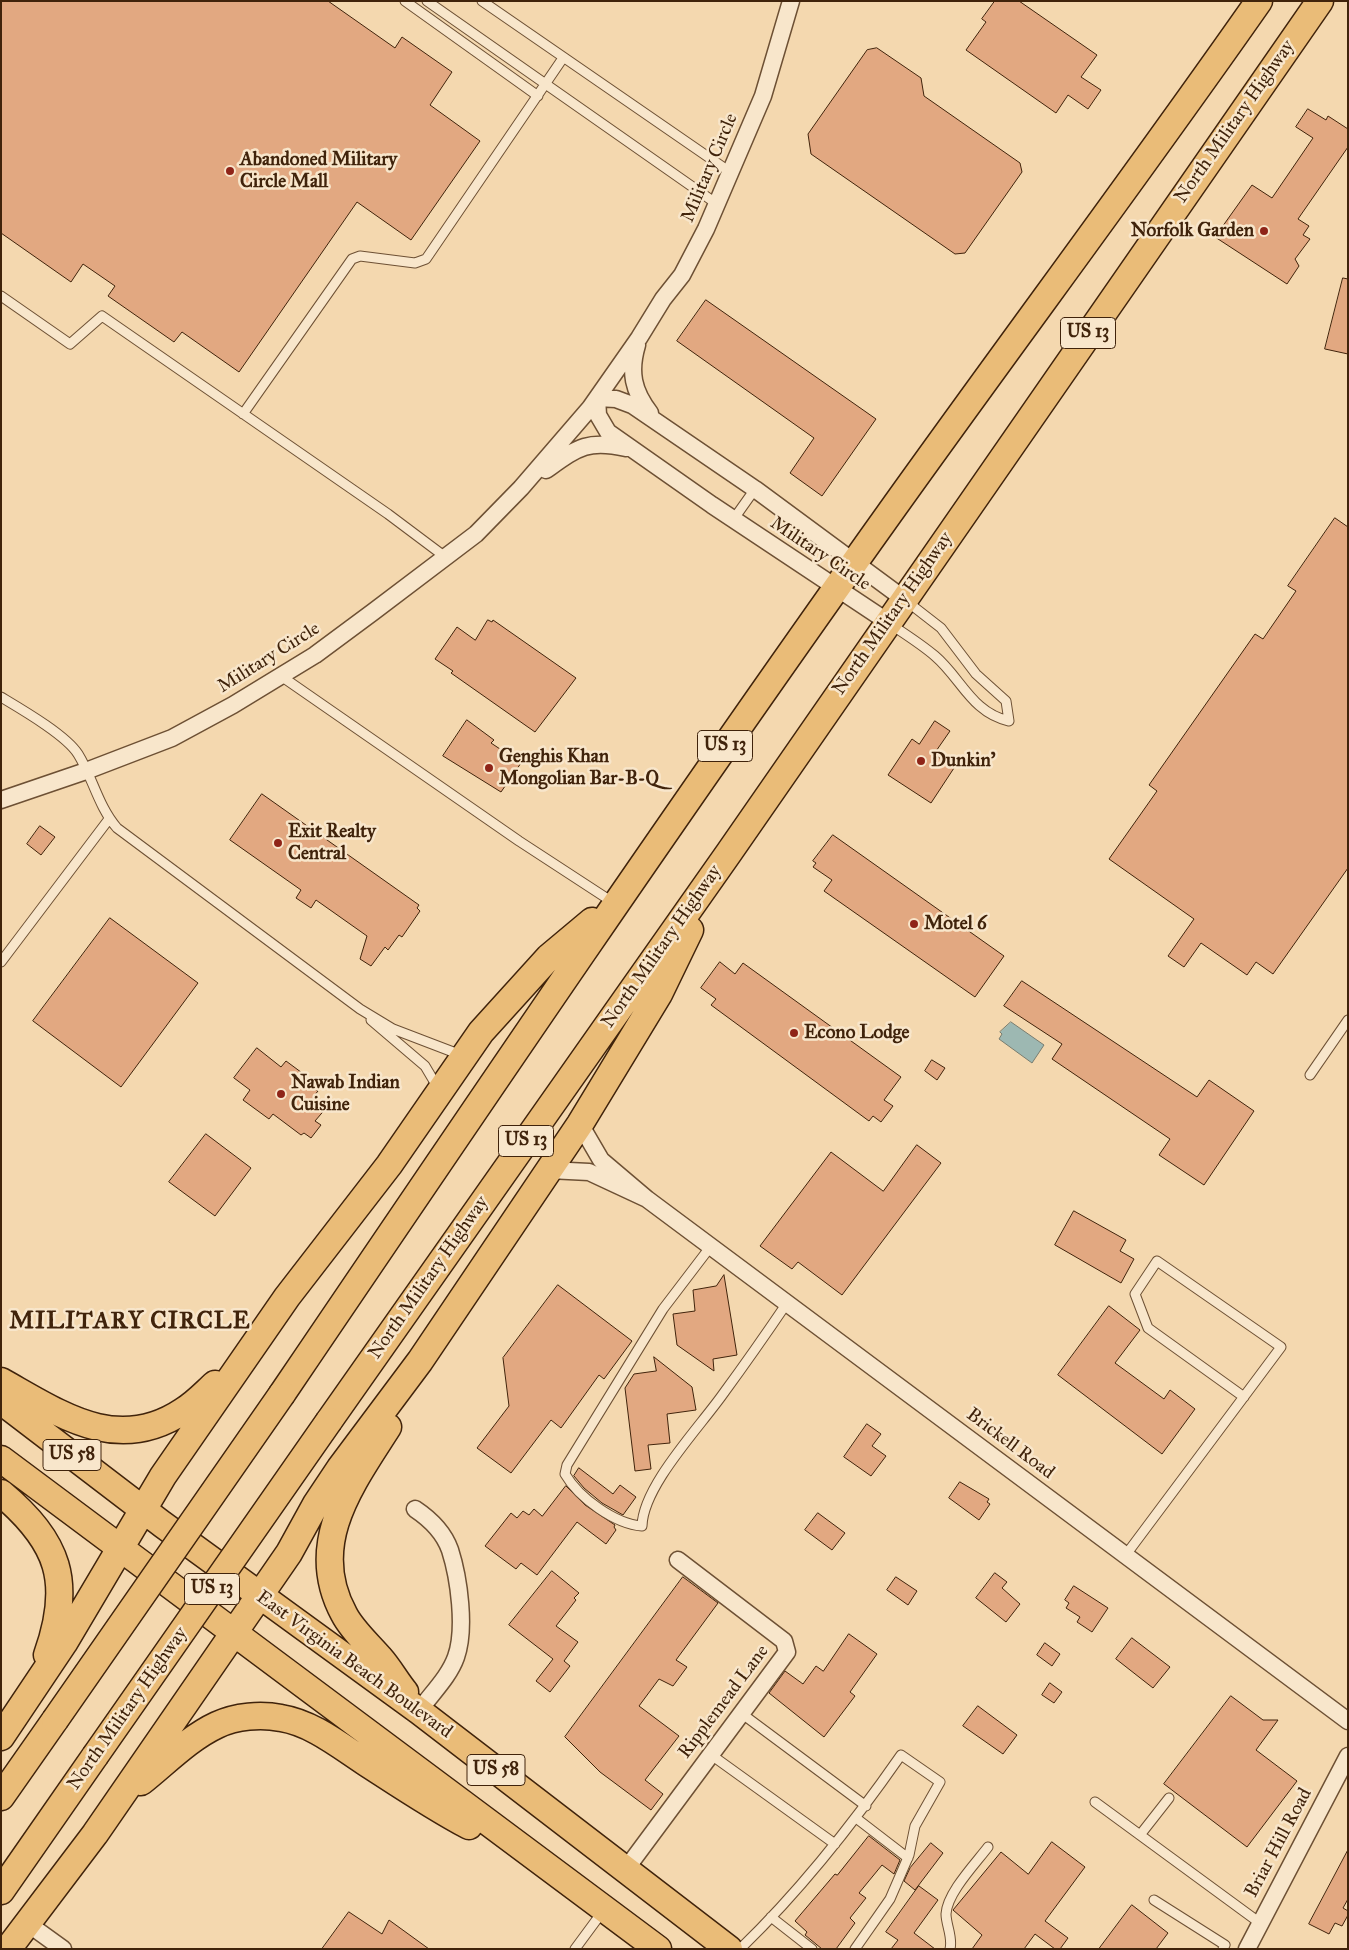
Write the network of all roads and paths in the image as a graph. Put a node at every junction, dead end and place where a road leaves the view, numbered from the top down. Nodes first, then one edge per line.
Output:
1 (405, 1) edge
2 (427, 1) edge
3 (482, 1) edge
4 (791, 1) edge
5 (1259, 1) edge
6 (1320, 1) edge
7 (563, 58) junction
8 (546, 84) junction
9 (538, 96) junction
10 (730, 172) junction
11 (717, 204) junction
12 (1, 296) edge
13 (639, 338) junction
14 (597, 398) junction
15 (243, 414) junction
16 (657, 423) junction
17 (632, 449) junction
18 (521, 488) junction
19 (755, 490) junction
20 (733, 520) junction
21 (444, 556) junction
22 (855, 563) junction
23 (836, 589) junction
24 (904, 599) junction
25 (888, 622) junction
26 (281, 676) junction
27 (1, 697) edge
28 (86, 771) junction
29 (1, 800) edge
30 (109, 819) junction
31 (722, 861) junction
32 (614, 904) junction
33 (1, 962) edge
34 (360, 1009) junction
35 (1348, 1020) edge
36 (463, 1056) junction
37 (1310, 1075) dead end
38 (440, 1092) junction
39 (580, 1124) junction
40 (549, 1170) junction
41 (647, 1199) junction
42 (710, 1246) junction
43 (475, 1279) junction
44 (787, 1303) junction
45 (244, 1359) junction
46 (1, 1381) edge
47 (1244, 1396) junction
48 (1, 1401) edge
49 (1, 1459) edge
50 (1, 1493) edge
51 (142, 1509) junction
52 (415, 1510) dead end
53 (120, 1548) junction
54 (1125, 1556) junction
55 (678, 1560) dead end
56 (260, 1596) junction
57 (235, 1632) junction
58 (28, 1699) junction
59 (419, 1711) junction
60 (741, 1713) junction
61 (1348, 1721) edge
62 (1, 1737) edge
63 (710, 1754) junction
64 (1348, 1756) edge
65 (1, 1797) edge
66 (1169, 1798) dead end
67 (117, 1802) junction
68 (1095, 1802) dead end
69 (866, 1806) junction
70 (856, 1818) junction
71 (1140, 1835) junction
72 (835, 1844) junction
73 (988, 1847) dead end
74 (908, 1858) junction
75 (535, 1859) junction
76 (626, 1869) junction
77 (1, 1891) edge
78 (1154, 1900) dead end
79 (604, 1910) junction
80 (771, 1917) junction
81 (27, 1923) junction
82 (1260, 1923) junction
83 (8, 1949) edge
84 (63, 1949) edge
85 (575, 1949) edge
86 (658, 1949) edge
87 (729, 1949) edge
88 (740, 1949) edge
89 (812, 1949) edge
90 (855, 1949) edge
91 (950, 1949) edge
92 (1223, 1949) edge
93 (1247, 1949) edge

1 - 9 lane
2 - 8 lane
3 - 7 lane
4 - 10 street, Military Circle
5 - 22 main road, US 13
6 - 24 main road, North Military Highway / US 13
7 - 8 lane
7 - 10 lane
8 - 9 lane
8 - 11 lane
9 - 15 lane
10 - 11 street, Military Circle
11 - 13 street, Military Circle
12 - 15 lane
13 - 14 street, Military Circle
13 - 16 street, Military Circle
14 - 16 street, Military Circle
14 - 17 street, Military Circle
14 - 18 street, Military Circle
15 - 21 lane
16 - 19 street, Military Circle
17 - 18 street, Military Circle
17 - 20 street, Military Circle
18 - 21 street, Military Circle
19 - 20 lane
19 - 22 street, Military Circle
20 - 23 street, Military Circle
21 - 26 street, Military Circle
22 - 23 main road, US 13
22 - 24 street, Military Circle
23 - 25 street, Military Circle
23 - 32 main road, US 13
24 - 25 main road, North Military Highway / US 13
24 - 25 lane
25 - 31 main road, North Military Highway / US 13
26 - 28 street, Military Circle
26 - 32 lane
27 - 28 lane
28 - 29 street, Military Circle
28 - 30 lane
30 - 33 lane
30 - 34 lane
31 - 39 main road
31 - 77 main road, North Military Highway / US 13, bridge
32 - 36 main road
32 - 65 main road, US 13, bridge
34 - 36 lane
34 - 38 lane
35 - 37 lane
36 - 38 main road
38 - 45 main road
39 - 40 main road
39 - 41 street, Brickell Road
40 - 41 street, Brickell Road
40 - 43 main road
41 - 42 street, Brickell Road
42 - 44 street, Brickell Road
42 - 44 lane
43 - 56 main road
43 - 59 main road
44 - 54 street, Brickell Road
45 - 46 main road
45 - 51 main road
47 - 47 lane
47 - 54 lane
48 - 51 main road, East Virginia Beach Boulevard / US 58
49 - 53 main road, US 58
50 - 58 main road
51 - 53 main road
51 - 56 main road, East Virginia Beach Boulevard / US 58
52 - 59 street
53 - 57 main road, US 58
53 - 58 main road
54 - 61 street, Brickell Road
55 - 60 street, Ripplemead Lane
56 - 57 main road
56 - 59 main road, East Virginia Beach Boulevard / US 58
57 - 67 main road
57 - 75 main road, US 58
58 - 62 main road
59 - 76 main road, East Virginia Beach Boulevard / US 58
60 - 63 street, Ripplemead Lane
60 - 69 lane
63 - 72 lane
63 - 76 street, Ripplemead Lane
64 - 82 street, Briar Hill Road
66 - 71 lane
67 - 75 main road
67 - 81 main road
68 - 71 lane
69 - 70 lane
69 - 74 lane
70 - 72 lane
70 - 74 lane
71 - 82 lane
72 - 80 lane
73 - 91 lane
74 - 90 lane
75 - 79 main road, US 58
76 - 87 main road, East Virginia Beach Boulevard / US 58
78 - 92 lane
79 - 85 lane
79 - 86 main road, US 58
80 - 88 lane
80 - 89 lane
81 - 83 main road
81 - 84 street
82 - 93 street, Briar Hill Road

